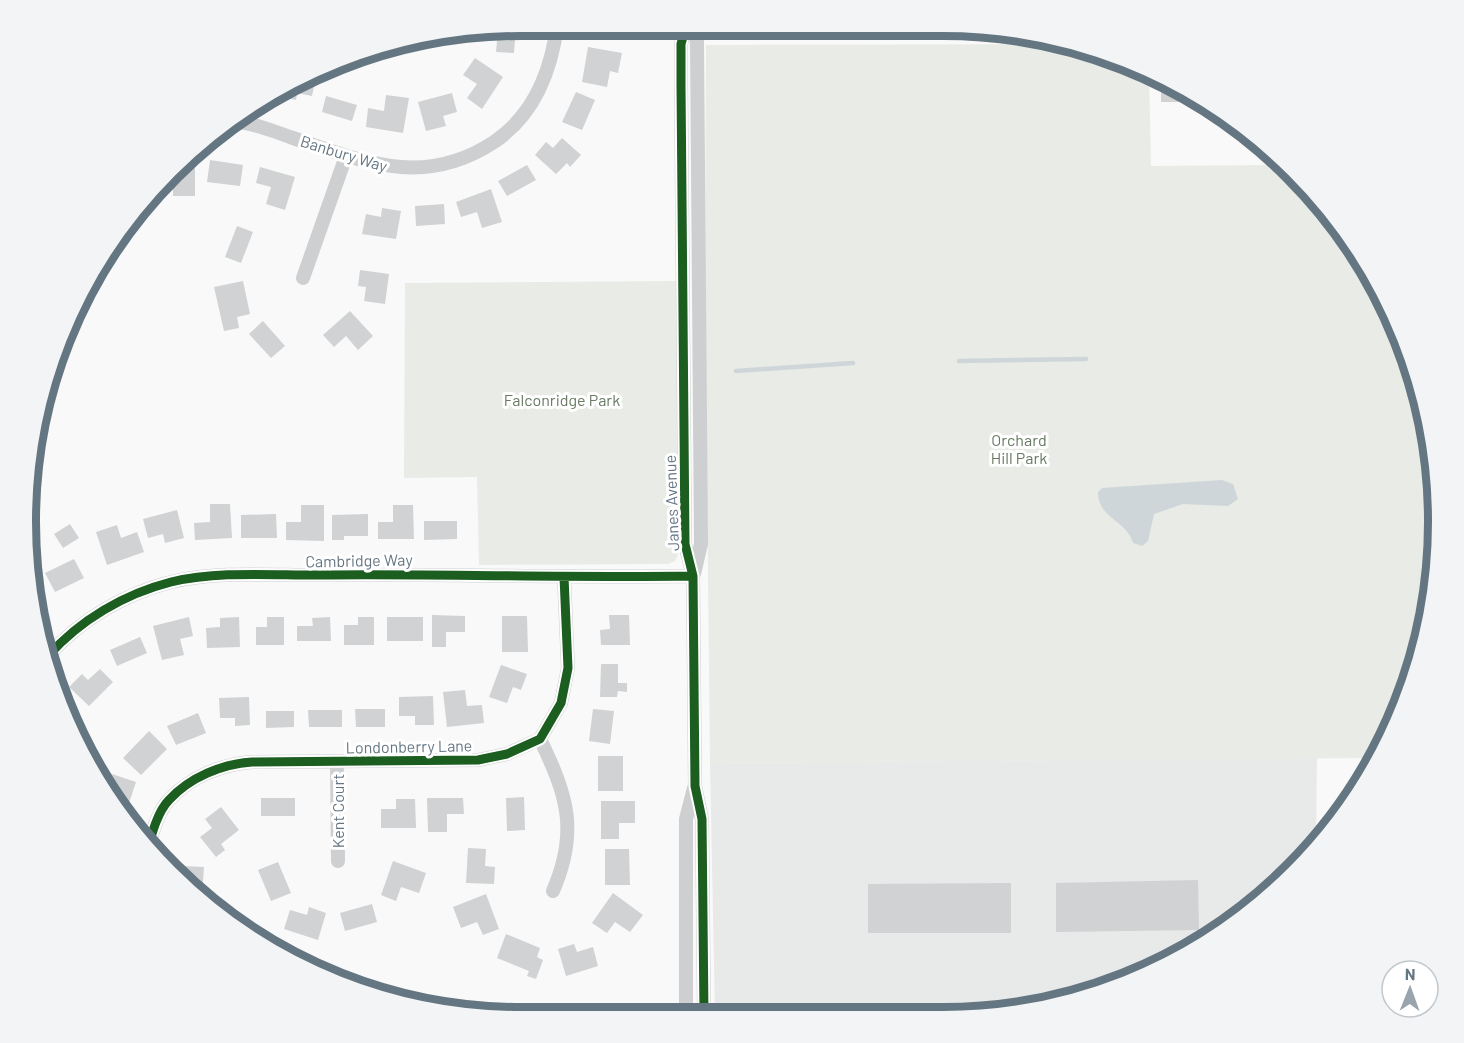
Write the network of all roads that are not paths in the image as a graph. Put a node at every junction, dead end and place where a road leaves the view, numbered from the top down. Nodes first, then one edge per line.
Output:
1 (555, 36) edge
2 (684, 36) edge
3 (695, 36) edge
4 (245, 123) edge
5 (346, 156) junction
6 (303, 278) dead end
7 (693, 576) junction
8 (564, 577) junction
9 (54, 650) edge
10 (540, 739) junction
11 (337, 762) junction
12 (695, 786) junction
13 (152, 838) edge
14 (338, 861) dead end
15 (553, 891) dead end
16 (687, 1007) edge
17 (704, 1007) edge

1 - 5 street, Banbury Way
2 - 7 street, Janes Avenue
3 - 7 street, Janes Avenue
4 - 5 street, Banbury Way
5 - 6 street
7 - 8 street, Cambridge Way
7 - 12 street, Janes Avenue
8 - 9 street, Cambridge Way
8 - 10 street
10 - 11 street, Londonberry Lane
10 - 15 street
11 - 13 street, Londonberry Lane
11 - 14 street, Kent Court
12 - 16 street, Janes Avenue
12 - 17 street, Janes Avenue

